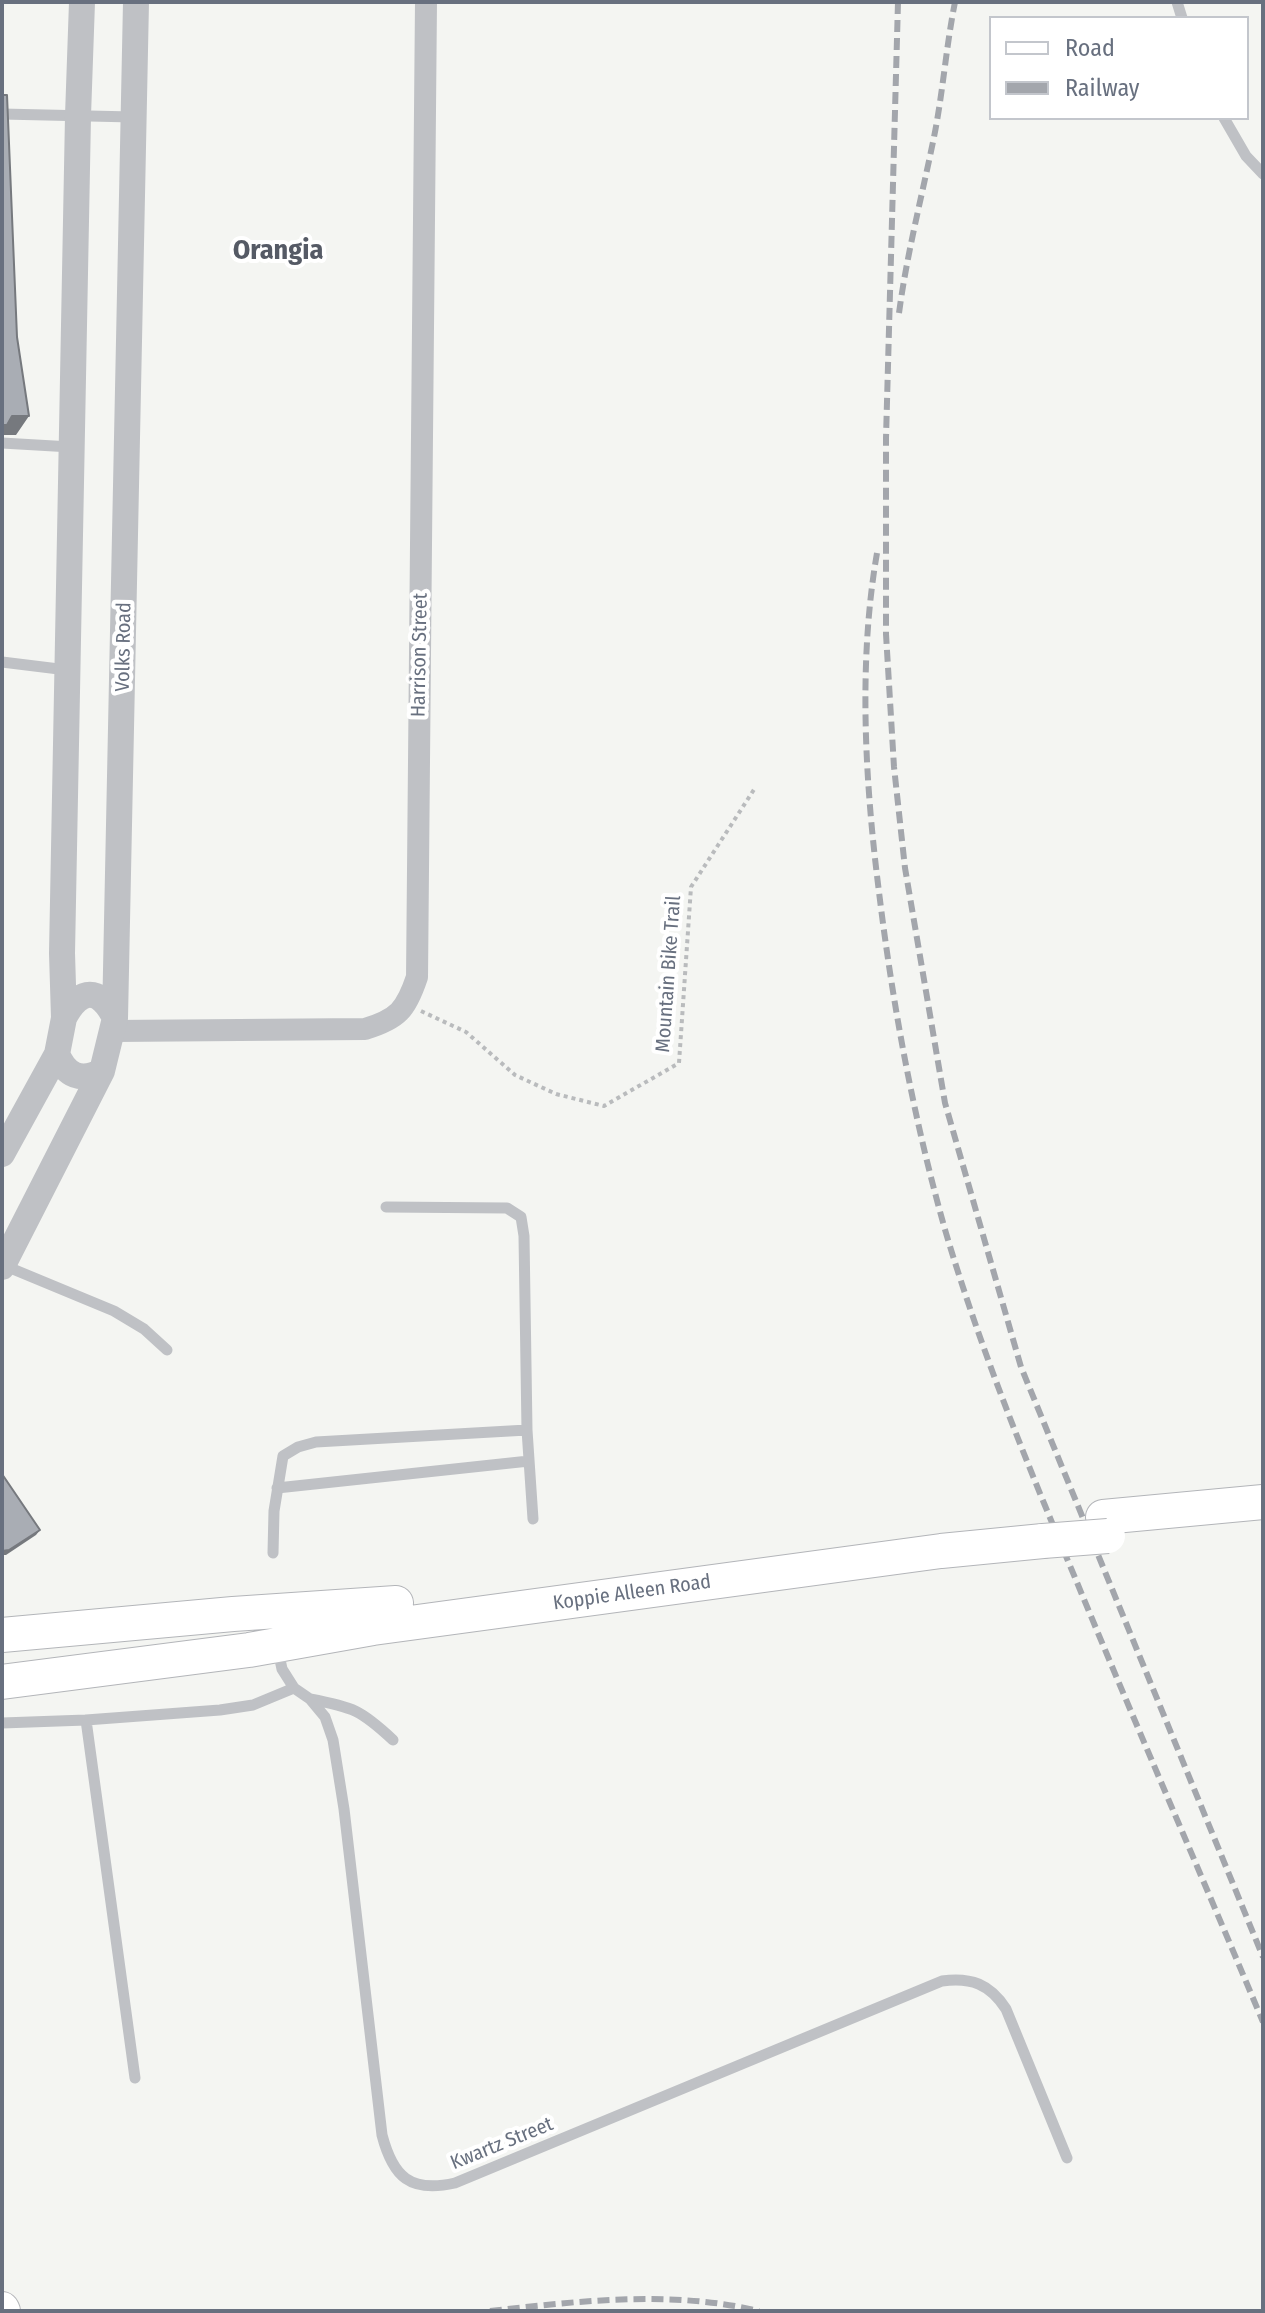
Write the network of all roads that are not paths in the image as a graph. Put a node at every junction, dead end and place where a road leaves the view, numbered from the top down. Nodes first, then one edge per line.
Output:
1 (82, 2) edge
2 (136, 2) edge
3 (426, 2) edge
4 (2, 114) edge
5 (78, 116) junction
6 (133, 117) junction
7 (1225, 120) edge
8 (1263, 174) edge
9 (2, 443) edge
10 (72, 448) junction
11 (2, 662) edge
12 (68, 670) junction
13 (64, 1018) junction
14 (114, 1025) junction
15 (57, 1054) junction
16 (102, 1071) junction
17 (2, 1154) edge
18 (386, 1207) dead end
19 (2, 1265) edge
20 (167, 1350) dead end
21 (527, 1430) junction
22 (529, 1461) junction
23 (277, 1488) junction
24 (1263, 1502) edge
25 (1263, 1518) edge
26 (533, 1519) dead end
27 (1106, 1526) junction
28 (273, 1553) dead end
29 (277, 1628) junction
30 (2, 1635) edge
31 (69, 1652) junction
32 (2, 1682) edge
33 (294, 1688) junction
34 (310, 1699) junction
35 (86, 1720) junction
36 (2, 1723) edge
37 (393, 1740) dead end
38 (135, 2078) dead end
39 (1067, 2158) dead end

1 - 5 street
2 - 6 street, Volks Road
3 - 14 street, Harrison Street
4 - 5 lane
5 - 6 lane
5 - 10 street
6 - 14 street, Volks Road
7 - 8 lane
9 - 10 lane
10 - 12 street
11 - 12 lane
12 - 13 street
13 - 14 street
13 - 15 street
14 - 16 street, Volks Road
15 - 16 street
15 - 17 street
16 - 19 street, Volks Road
18 - 21 lane
19 - 20 lane
21 - 22 lane
21 - 23 lane
22 - 23 lane
22 - 26 lane
23 - 28 lane
24 - 27 main road, Koppie Alleen Road
25 - 27 main road, Koppie Alleen Road
27 - 29 main road, Koppie Alleen Road
29 - 31 main road, Koppie Alleen Road
29 - 31 main road, Koppie Alleen Road
29 - 33 lane
30 - 31 main road, Koppie Alleen Road
31 - 32 main road, Koppie Alleen Road
33 - 34 lane, Kwartz Street
33 - 35 lane
34 - 37 lane
34 - 39 lane, Kwartz Street
35 - 36 lane
35 - 38 lane

